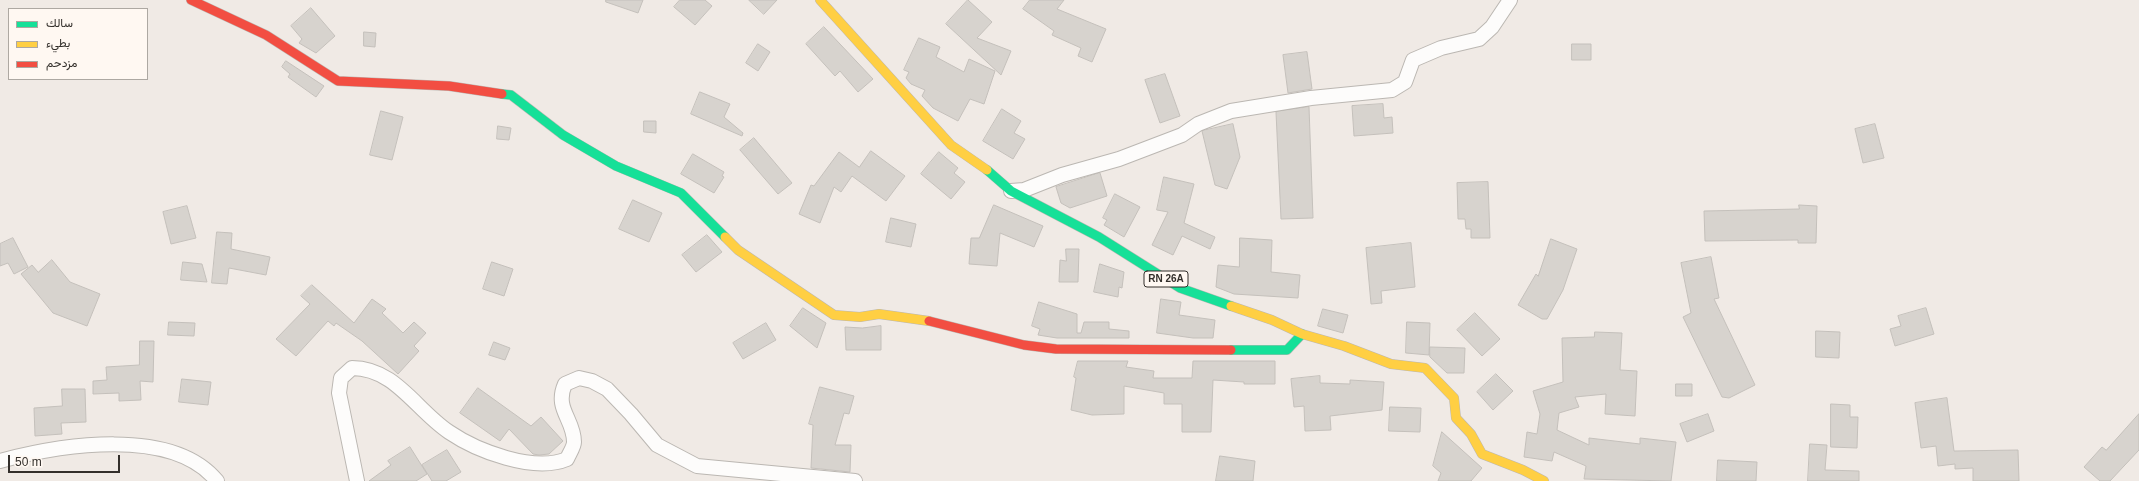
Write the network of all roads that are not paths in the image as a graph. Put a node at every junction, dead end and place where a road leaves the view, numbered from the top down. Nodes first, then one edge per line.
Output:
1 (191, 0) edge
2 (820, 0) edge
3 (1510, 0) edge
4 (1011, 191) junction
5 (1302, 334) junction
6 (0, 461) edge
7 (217, 481) edge
8 (357, 481) edge
9 (855, 481) edge
10 (1544, 481) edge

1 - 5 street
2 - 4 street, RN 26A
3 - 4 street
4 - 5 street, RN 26A
5 - 10 street, RN 26A
6 - 7 street
8 - 9 street

